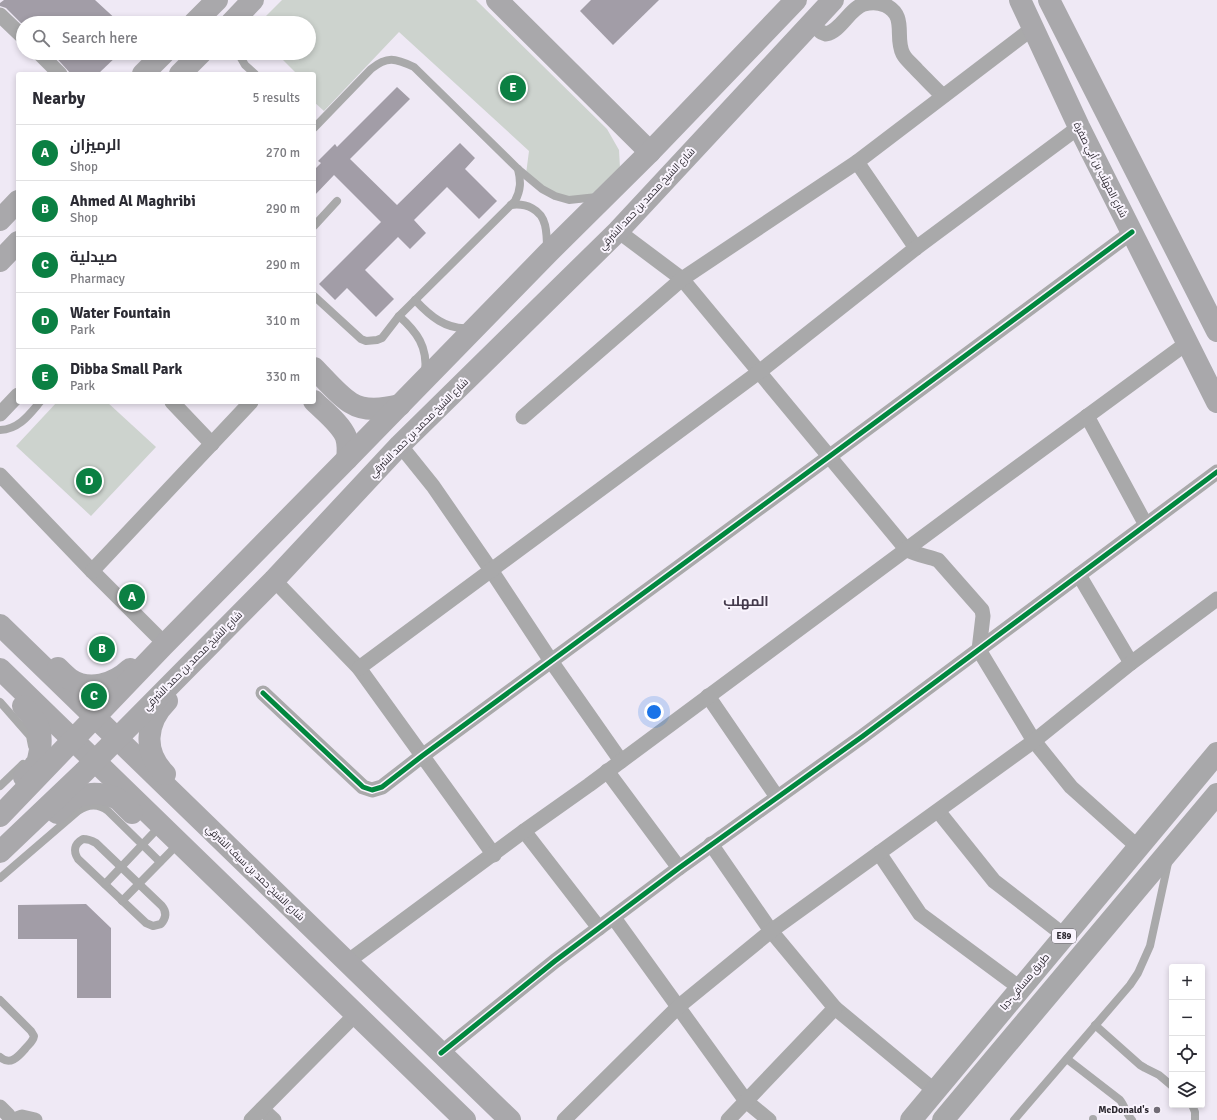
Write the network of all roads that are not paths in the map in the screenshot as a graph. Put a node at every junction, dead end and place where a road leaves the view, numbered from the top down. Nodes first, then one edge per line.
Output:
1 (217, 0) edge
2 (253, 0) edge
3 (497, 0) edge
4 (796, 0) edge
5 (832, 0) edge
6 (1020, 0) edge
7 (1049, 0) edge
8 (0, 15) edge
9 (201, 16) edge
10 (238, 16) edge
11 (811, 23) junction
12 (1033, 28) junction
13 (16, 31) edge
14 (46, 60) edge
15 (157, 60) edge
16 (194, 60) edge
17 (242, 60) edge
18 (58, 72) edge
19 (145, 72) edge
20 (182, 72) edge
21 (253, 72) edge
22 (943, 96) junction
23 (316, 126) edge
24 (1079, 127) junction
25 (650, 152) junction
26 (857, 162) junction
27 (518, 169) junction
28 (604, 197) junction
29 (337, 201) dead end
30 (16, 203) edge
31 (511, 205) junction
32 (0, 220) edge
33 (316, 224) edge
34 (618, 231) junction
35 (1132, 232) junction
36 (16, 246) edge
37 (916, 248) junction
38 (548, 253) junction
39 (0, 261) edge
40 (682, 279) junction
41 (316, 298) edge
42 (415, 300) junction
43 (399, 316) junction
44 (476, 327) junction
45 (1217, 331) edge
46 (1187, 343) junction
47 (316, 370) edge
48 (759, 372) junction
49 (423, 381) junction
50 (343, 396) junction
51 (16, 397) edge
52 (1217, 402) edge
53 (38, 404) edge
54 (174, 404) edge
55 (249, 404) edge
56 (400, 405) junction
57 (320, 407) edge
58 (0, 414) edge
59 (1087, 416) junction
60 (523, 417) dead end
61 (0, 430) edge
62 (212, 444) junction
63 (400, 445) junction
64 (830, 456) junction
65 (347, 459) junction
66 (1217, 472) edge
67 (0, 475) edge
68 (1146, 525) junction
69 (906, 549) junction
70 (491, 570) junction
71 (92, 571) junction
72 (1079, 575) junction
73 (274, 580) junction
74 (1217, 599) edge
75 (191, 617) junction
76 (0, 625) edge
77 (160, 639) junction
78 (212, 642) junction
79 (979, 650) junction
80 (551, 661) junction
81 (1131, 663) junction
82 (359, 668) junction
83 (0, 669) edge
84 (0, 682) edge
85 (264, 693) dead end
86 (708, 696) junction
87 (0, 702) edge
88 (95, 717) junction
89 (117, 738) junction
90 (73, 740) junction
91 (1034, 741) junction
92 (1217, 753) edge
93 (422, 756) junction
94 (95, 761) junction
95 (621, 761) junction
96 (607, 771) junction
97 (0, 786) edge
98 (1217, 794) edge
99 (777, 797) junction
100 (0, 803) edge
101 (938, 811) junction
102 (0, 816) edge
103 (524, 831) junction
104 (152, 834) junction
105 (216, 835) junction
106 (711, 844) junction
107 (1139, 848) junction
108 (1172, 848) junction
109 (1, 851) edge
110 (171, 851) junction
111 (879, 853) junction
112 (494, 855) junction
113 (121, 867) junction
114 (679, 868) junction
115 (0, 878) edge
116 (105, 884) junction
117 (139, 884) junction
118 (122, 901) junction
119 (614, 918) junction
120 (598, 928) junction
121 (771, 931) junction
122 (1065, 936) junction
123 (347, 962) junction
124 (1020, 988) junction
125 (0, 1000) edge
126 (678, 1007) junction
127 (835, 1008) junction
128 (356, 1014) junction
129 (1095, 1025) junction
130 (441, 1053) junction
131 (0, 1057) edge
132 (1066, 1059) junction
133 (1169, 1083) edge
134 (935, 1091) junction
135 (746, 1101) junction
136 (0, 1107) edge
137 (1193, 1108) edge
138 (262, 1109) junction
139 (11, 1120) edge
140 (14, 1120) edge
141 (35, 1120) edge
142 (251, 1120) edge
143 (274, 1120) edge
144 (465, 1120) edge
145 (510, 1120) edge
146 (564, 1120) edge
147 (728, 1120) edge
148 (769, 1120) edge
149 (911, 1120) edge
150 (943, 1120) edge
151 (1014, 1120) edge
152 (1132, 1120) edge
153 (1195, 1120) edge

1 - 9 main road
2 - 10 main road
3 - 25 main road
4 - 25 main road
5 - 11 main road, شارع الشيخ محمد بن حمد الشرقي
6 - 12 main road, شارع المهلّب بن أبي صفرة
7 - 45 main road
8 - 13 street
11 - 22 street
11 - 34 main road, شارع الشيخ محمد بن حمد الشرقي
12 - 22 street
12 - 24 main road, شارع المهلّب بن أبي صفرة
14 - 18 street
15 - 19 main road
16 - 20 main road
17 - 21 lane
22 - 26 street
23 - 27 lane
24 - 35 main road, شارع المهلّب بن أبي صفرة
24 - 37 street
25 - 28 main road
26 - 37 street
26 - 40 street
27 - 28 lane
27 - 31 lane
28 - 38 main road
29 - 33 lane
30 - 32 main road
31 - 38 lane
31 - 42 lane
34 - 40 street
34 - 63 main road, شارع الشيخ محمد بن حمد الشرقي
35 - 46 main road, شارع المهلّب بن أبي صفرة
35 - 64 street
36 - 39 main road
37 - 48 street
38 - 44 main road
40 - 48 street
40 - 60 street
41 - 43 lane
42 - 43 lane
42 - 44 lane
43 - 49 lane
44 - 49 main road
46 - 52 main road, شارع المهلّب بن أبي صفرة
46 - 59 street
47 - 50 main road
48 - 64 street
48 - 70 street
49 - 56 main road
50 - 56 main road
50 - 57 main road
51 - 58 street
53 - 61 lane
54 - 62 street
55 - 62 street
56 - 65 main road
57 - 65 main road
59 - 68 street
59 - 69 street
62 - 71 street
63 - 70 street
63 - 73 main road, شارع الشيخ محمد بن حمد الشرقي
64 - 69 street
64 - 80 street
65 - 75 main road
66 - 68 street
67 - 71 street
68 - 72 street
69 - 79 street
69 - 86 street
70 - 80 street
70 - 82 street
71 - 77 street
72 - 79 street
72 - 81 street
73 - 78 main road, شارع الشيخ محمد بن حمد الشرقي
73 - 82 street
74 - 81 street
75 - 77 main road
75 - 88 main road
76 - 77 main road
76 - 88 main road, شارع الشيخ حمد بن سيف الشرقي
78 - 89 main road, شارع الشيخ محمد بن حمد الشرقي
78 - 105 main road
79 - 91 street
79 - 99 street
80 - 93 street
80 - 95 street
81 - 91 street
82 - 93 street
83 - 90 main road
84 - 100 main road
85 - 93 street
86 - 95 street
86 - 99 street
87 - 97 lane
88 - 89 main road, شارع الشيخ حمد بن سيف الشرقي
88 - 90 main road
89 - 94 main road, شارع الشيخ محمد بن حمد الشرقي
89 - 105 main road, شارع الشيخ حمد بن سيف الشرقي
90 - 94 main road
90 - 102 main road
91 - 101 street
91 - 107 street
92 - 107 highway, طريق مسافي-دبا / E89
93 - 112 street
94 - 104 main road
94 - 109 main road, شارع الشيخ محمد بن حمد الشرقي
95 - 96 street
96 - 103 street
96 - 114 street
98 - 108 highway, E89
99 - 106 street
101 - 111 street
101 - 122 street
103 - 112 street
103 - 120 street
104 - 109 main road
104 - 110 main road
104 - 113 lane
104 - 115 lane
105 - 123 main road, شارع الشيخ حمد بن سيف الشرقي
106 - 114 street
106 - 121 street
107 - 122 highway, طريق مسافي-دبا / E89
108 - 129 lane
108 - 150 highway, E89
110 - 117 lane
110 - 128 main road
111 - 121 street
111 - 124 street
112 - 123 street
113 - 116 lane
113 - 116 lane
113 - 117 lane
114 - 119 street
116 - 118 lane
117 - 118 lane
117 - 118 lane
119 - 120 street
119 - 126 street
120 - 130 street
121 - 126 street
121 - 127 street
122 - 124 highway, طريق مسافي-دبا / E89
123 - 130 main road, شارع الشيخ حمد بن سيف الشرقي
124 - 134 highway, طريق مسافي-دبا / E89
125 - 131 lane
126 - 135 street
126 - 146 street
127 - 134 street
127 - 135 street
128 - 138 street
128 - 144 main road
129 - 132 lane
129 - 133 lane
130 - 145 main road, شارع الشيخ حمد بن سيف الشرقي
132 - 151 lane
132 - 152 lane
134 - 149 highway, طريق مسافي-دبا / E89
135 - 147 street
135 - 148 street
136 - 139 street
137 - 153 lane
138 - 142 street
138 - 143 street
140 - 141 street

